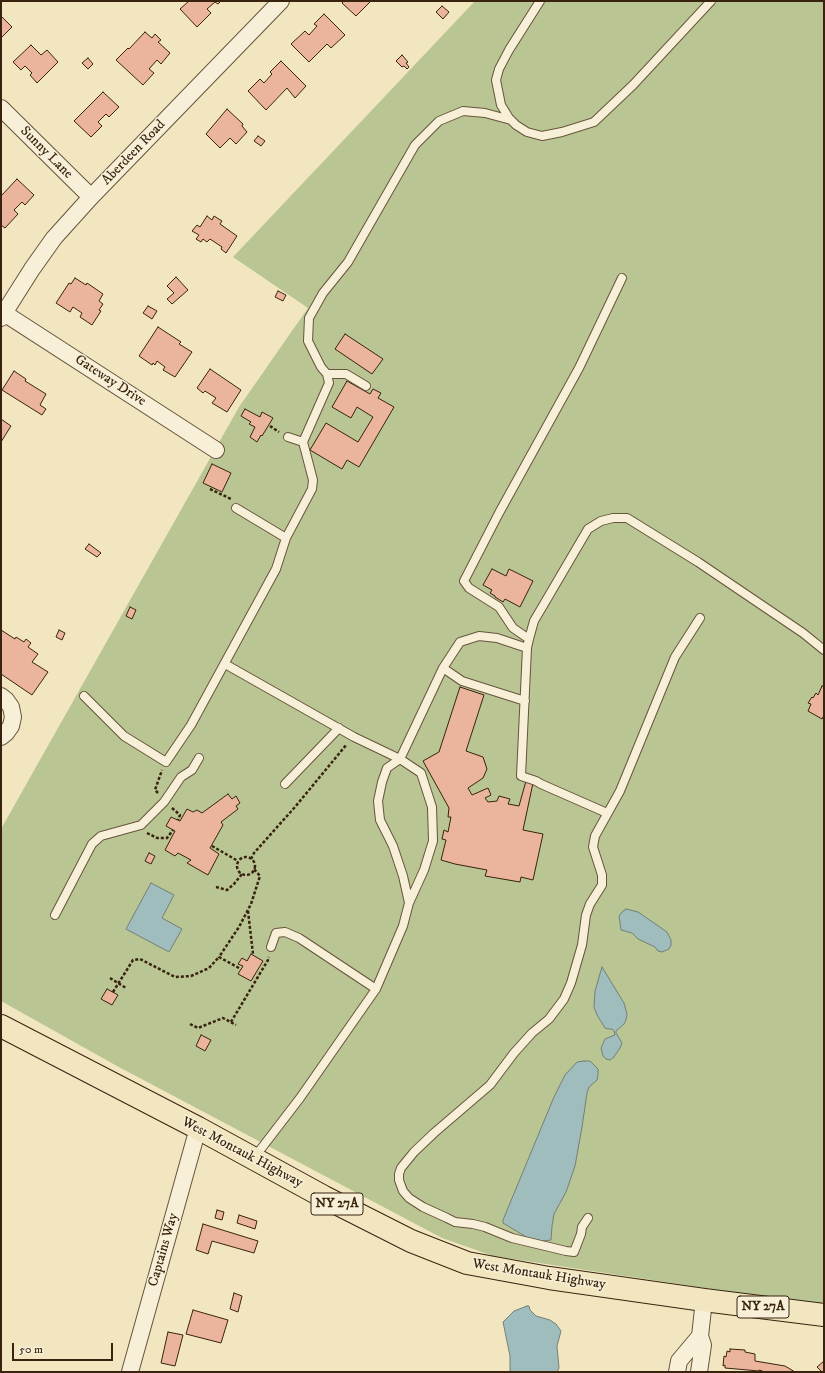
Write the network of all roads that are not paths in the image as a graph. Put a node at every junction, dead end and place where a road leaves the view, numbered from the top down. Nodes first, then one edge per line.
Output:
1 (281, 1) edge
2 (540, 1) edge
3 (711, 1) edge
4 (1, 108) edge
5 (512, 120) junction
6 (91, 197) junction
7 (622, 278) dead end
8 (3, 315) edge
9 (327, 374) junction
10 (366, 386) dead end
11 (288, 437) dead end
12 (303, 442) junction
13 (216, 450) dead end
14 (236, 508) road end
15 (286, 538) junction
16 (700, 618) dead end
17 (529, 639) junction
18 (527, 648) junction
19 (824, 650) edge
20 (225, 664) junction
21 (443, 668) junction
22 (1, 696) edge
23 (84, 696) dead end
24 (525, 701) junction
25 (339, 728) junction
26 (1, 737) edge
27 (199, 758) dead end
28 (400, 759) junction
29 (285, 784) dead end
30 (607, 812) junction
31 (408, 903) junction
32 (55, 915) dead end
33 (271, 947) road end
34 (376, 989) junction
35 (1, 1026) edge
36 (198, 1128) junction
37 (254, 1159) junction
38 (588, 1218) dead end
39 (703, 1300) junction
40 (824, 1315) edge
41 (695, 1342) junction
42 (130, 1372) edge
43 (678, 1372) edge
44 (687, 1372) edge
45 (699, 1372) edge

1 - 6 street, Aberdeen Road
2 - 5 lane
3 - 5 lane
4 - 6 street, Sunny Lane
5 - 9 lane
6 - 8 street, Aberdeen Road
7 - 17 lane
8 - 13 street, Gateway Drive
9 - 10 lane
9 - 12 lane
11 - 12 lane
12 - 15 lane
14 - 15 lane
15 - 20 lane
16 - 30 lane
17 - 18 lane
17 - 19 lane
18 - 21 lane
18 - 24 lane
20 - 23 lane
20 - 25 lane
21 - 24 lane
21 - 28 lane
22 - 26 street
24 - 30 lane
25 - 28 lane
25 - 29 lane
27 - 32 lane
28 - 31 lane
28 - 31 lane
30 - 38 lane
31 - 34 lane
33 - 34 lane
34 - 37 lane
35 - 36 main road, West Montauk Highway / NY 27A
36 - 37 main road, West Montauk Highway / NY 27A
36 - 42 street, Captains Way
37 - 39 main road, West Montauk Highway / NY 27A
39 - 40 main road, NY 27A
39 - 41 street
41 - 43 street
41 - 44 street
41 - 45 street

